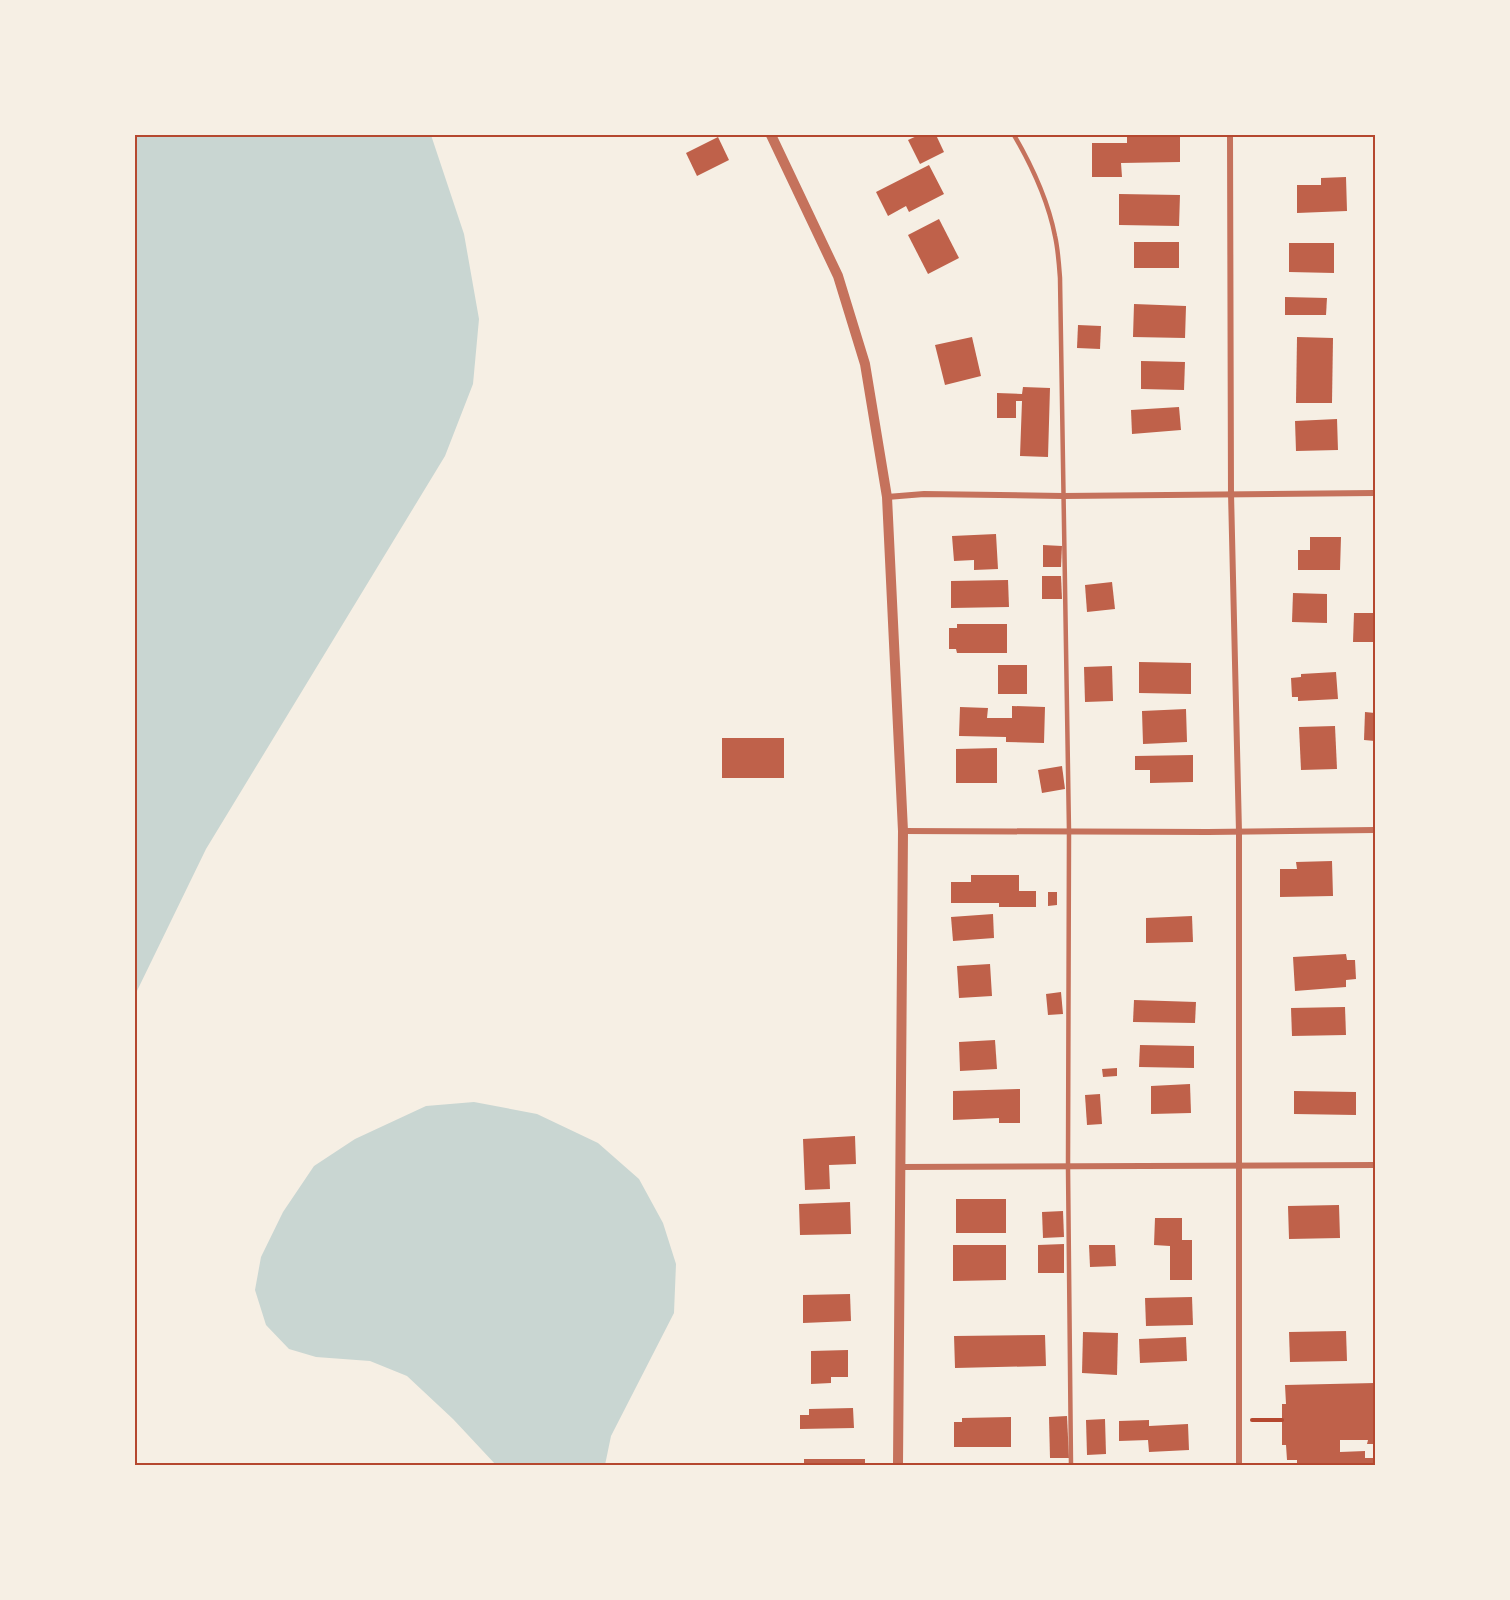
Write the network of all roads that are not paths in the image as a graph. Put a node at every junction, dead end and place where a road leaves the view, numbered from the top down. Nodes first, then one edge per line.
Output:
1 (771, 135) edge
2 (1014, 135) edge
3 (1230, 135) edge
4 (1231, 493) junction
5 (1375, 493) edge
6 (1063, 496) junction
7 (887, 497) junction
8 (1375, 830) edge
9 (903, 831) junction
10 (1069, 831) junction
11 (1239, 832) junction
12 (1375, 1165) edge
13 (902, 1167) junction
14 (1068, 1167) junction
15 (1239, 1167) junction
16 (898, 1465) edge
17 (1071, 1465) edge
18 (1239, 1465) edge

1 - 7 street
2 - 6 lane
3 - 4 street
4 - 5 street
4 - 6 street
4 - 11 street
6 - 7 street
6 - 10 lane
7 - 9 street
8 - 11 street
9 - 10 street
9 - 13 street
10 - 11 street
10 - 14 lane
11 - 15 street
12 - 15 street
13 - 14 street
13 - 16 street
14 - 15 street
14 - 17 lane
15 - 18 street

